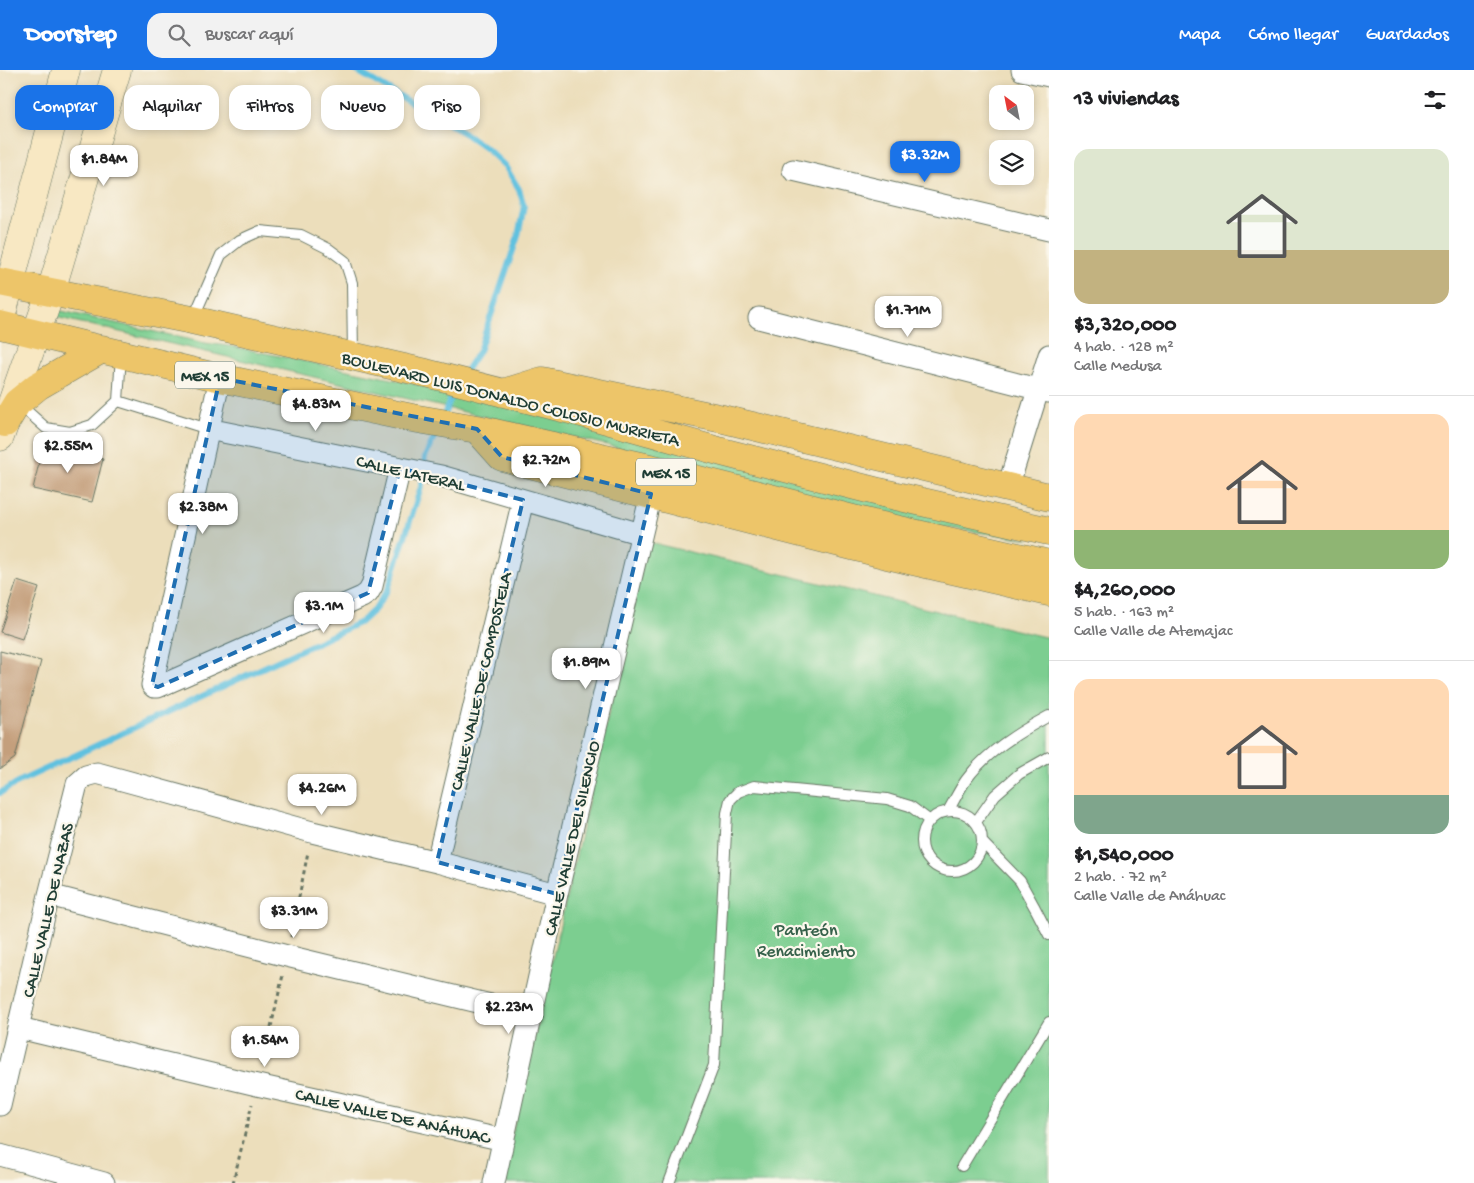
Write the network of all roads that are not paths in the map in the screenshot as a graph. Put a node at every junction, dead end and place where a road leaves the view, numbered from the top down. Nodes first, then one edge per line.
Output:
1 (66, 70) edge
2 (117, 70) edge
3 (1022, 70) edge
4 (1049, 76) edge
5 (793, 170) dead end
6 (1049, 230) edge
7 (5, 283) edge
8 (51, 291) junction
9 (759, 318) dead end
10 (192, 320) junction
11 (0, 324) edge
12 (35, 334) junction
13 (112, 352) junction
14 (1049, 355) edge
15 (353, 358) junction
16 (220, 378) junction
17 (1044, 390) edge
18 (502, 393) junction
19 (118, 402) junction
20 (7, 421) edge
21 (467, 427) junction
22 (208, 429) junction
23 (409, 469) junction
24 (1008, 487) junction
25 (651, 494) junction
26 (1049, 497) edge
27 (523, 500) junction
28 (1049, 531) edge
29 (640, 534) junction
30 (1049, 564) edge
31 (1049, 592) edge
32 (1049, 716) edge
33 (1049, 756) edge
34 (948, 811) junction
35 (930, 821) junction
36 (976, 822) junction
37 (982, 842) junction
38 (438, 862) junction
39 (558, 894) junction
40 (49, 895) junction
41 (1049, 935) edge
42 (532, 1015) junction
43 (1049, 1022) edge
44 (19, 1028) junction
45 (0, 1105) edge
46 (504, 1140) junction
47 (0, 1155) edge
48 (962, 1166) dead end
49 (104, 1183) edge
50 (494, 1183) edge
51 (669, 1183) edge

1 - 7 main road
2 - 8 main road
3 - 4 street
5 - 6 street
7 - 8 highway, BOULEVARD LUIS DONALDO COLOSIO MURRIETA / MEX 15
7 - 11 main road
8 - 10 highway, BOULEVARD LUIS DONALDO COLOSIO MURRIETA / MEX 15
8 - 12 main road
9 - 17 street
10 - 15 highway, BOULEVARD LUIS DONALDO COLOSIO MURRIETA / MEX 15
10 - 15 lane
11 - 12 highway, BOULEVARD LUIS DONALDO COLOSIO MURRIETA / MEX 15
12 - 13 highway, BOULEVARD LUIS DONALDO COLOSIO MURRIETA / MEX 15
12 - 20 main road
13 - 16 highway, BOULEVARD LUIS DONALDO COLOSIO MURRIETA / MEX 15
13 - 19 lane
13 - 20 highway
14 - 17 street
15 - 18 highway, BOULEVARD LUIS DONALDO COLOSIO MURRIETA / MEX 15
16 - 21 highway, BOULEVARD LUIS DONALDO COLOSIO MURRIETA / MEX 15
16 - 22 street
17 - 24 street
18 - 24 highway
18 - 28 highway, BOULEVARD LUIS DONALDO COLOSIO MURRIETA / MEX 15
19 - 20 lane
19 - 22 lane
21 - 25 highway
21 - 30 highway, BOULEVARD LUIS DONALDO COLOSIO MURRIETA / MEX 15
22 - 23 street, CALLE LATERAL
22 - 23 street
23 - 27 street, CALLE LATERAL
24 - 26 highway
25 - 29 street, CALLE VALLE DEL SILENCIO
25 - 31 highway
27 - 29 street, CALLE LATERAL
27 - 38 street, CALLE VALLE DE COMPOSTELA
29 - 39 street, CALLE VALLE DEL SILENCIO
32 - 34 lane
33 - 36 lane
34 - 35 lane
34 - 36 lane
35 - 37 lane
35 - 51 lane
36 - 37 lane
37 - 41 lane
38 - 39 street
38 - 40 street, CALLE VALLE DE NAZAS
39 - 42 street, CALLE VALLE DEL SILENCIO
40 - 42 street
40 - 44 street, CALLE VALLE DE NAZAS
42 - 46 street, CALLE VALLE DEL SILENCIO
43 - 48 lane
44 - 45 street, CALLE VALLE DE NAZAS
44 - 46 street, CALLE VALLE DE ANÁHUAC
46 - 50 street, CALLE VALLE DEL SILENCIO
47 - 49 street

